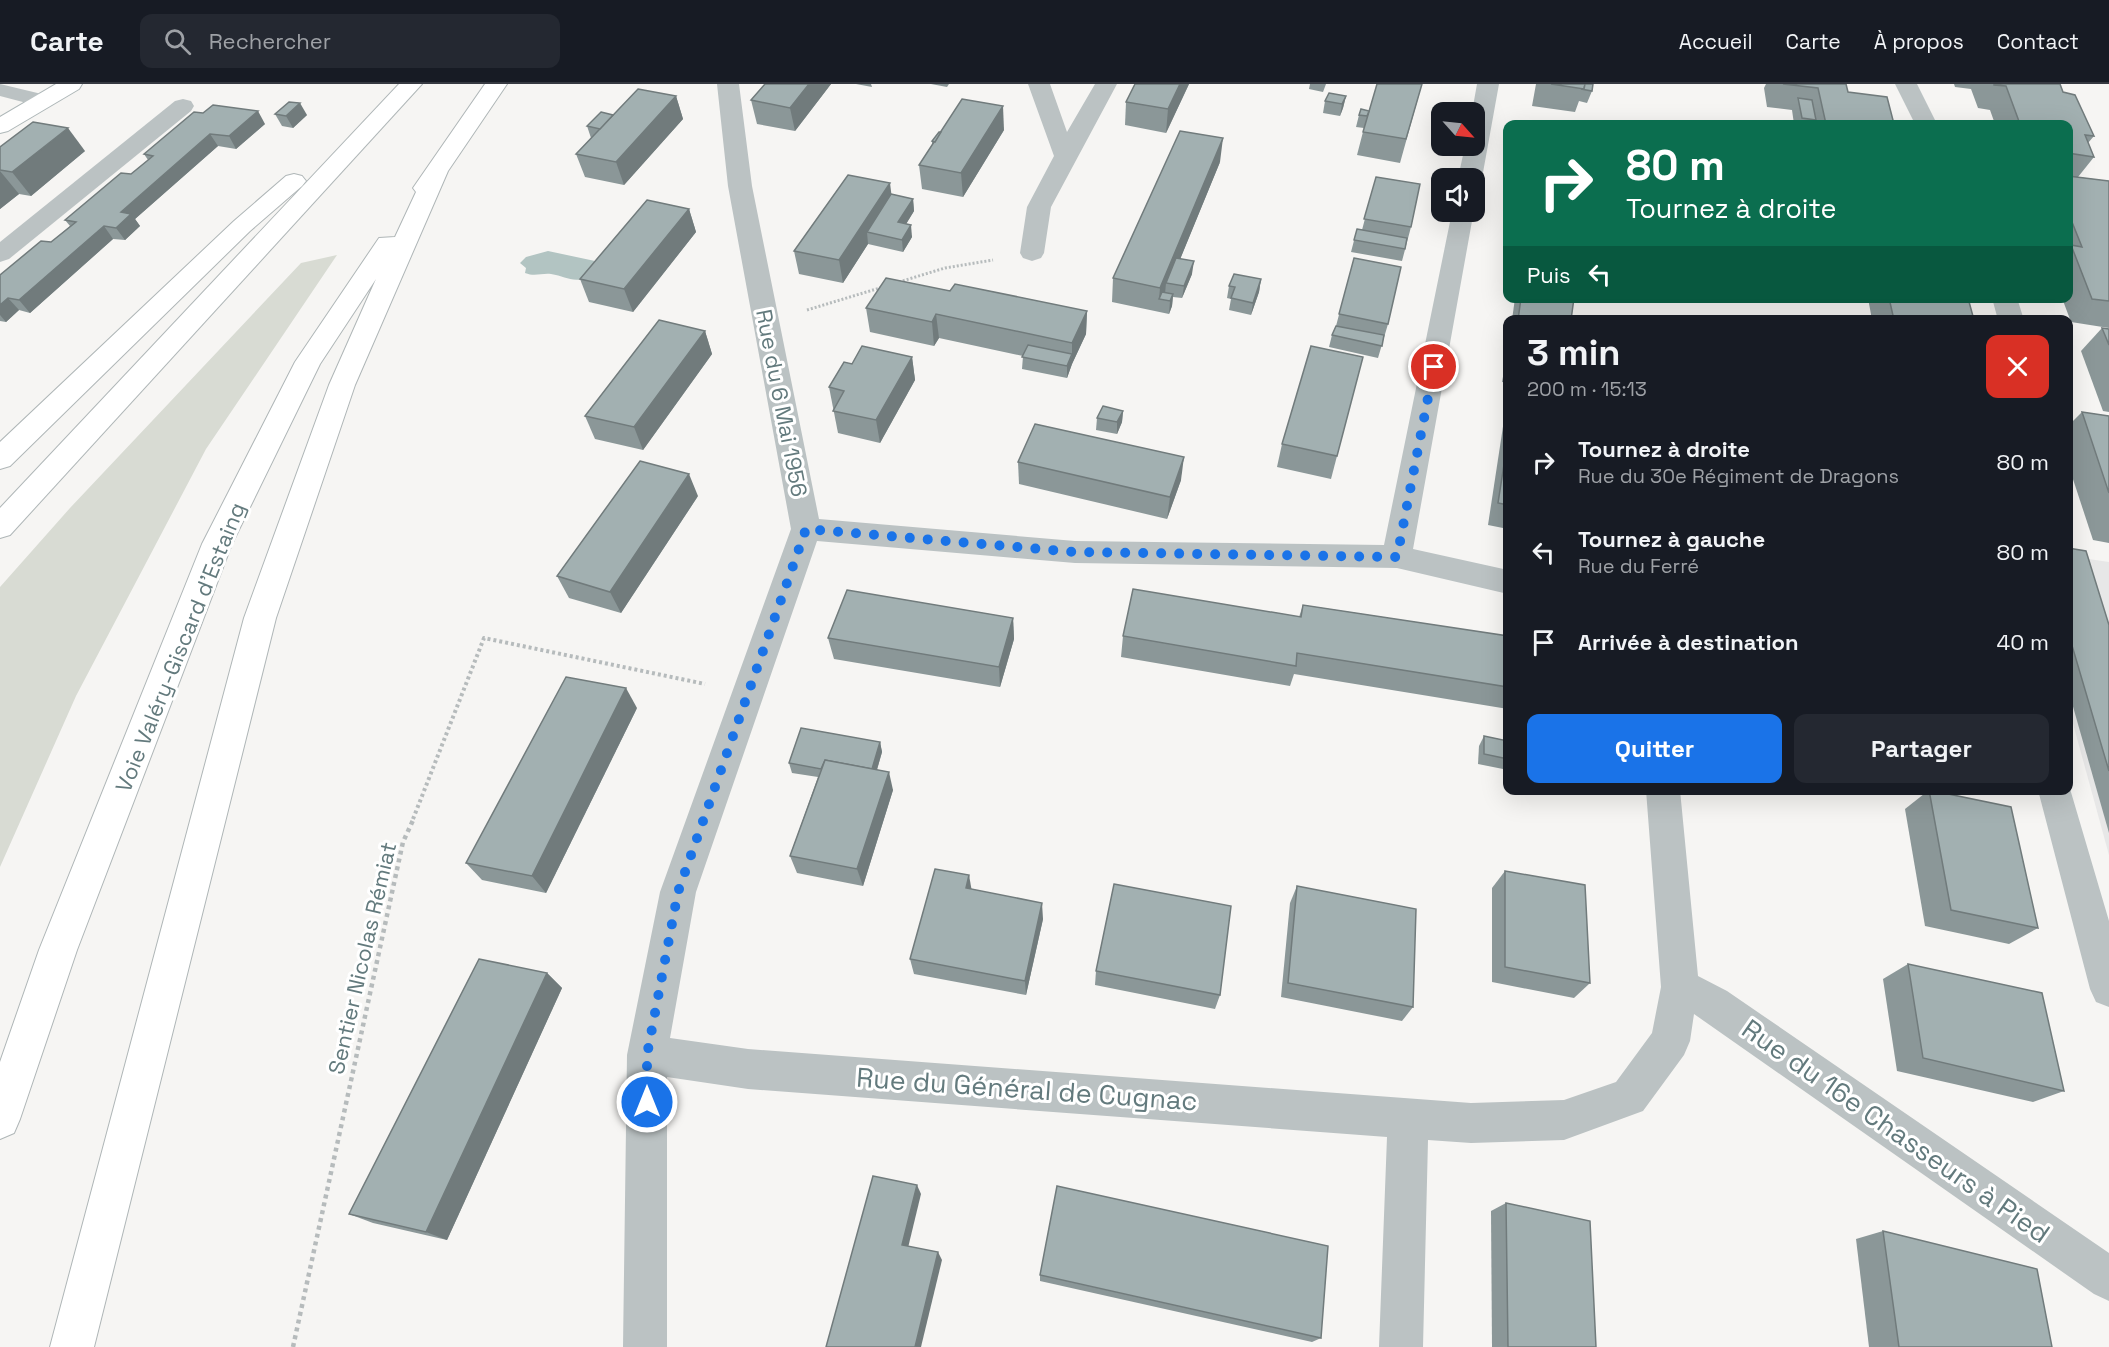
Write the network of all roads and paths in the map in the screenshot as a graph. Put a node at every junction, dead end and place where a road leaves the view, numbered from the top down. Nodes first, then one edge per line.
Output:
1 (71, 84) edge
2 (406, 84) edge
3 (411, 84) edge
4 (496, 84) edge
5 (729, 84) edge
6 (1039, 84) edge
7 (1106, 84) edge
8 (1488, 84) edge
9 (1906, 84) edge
10 (0, 89) edge
11 (42, 101) junction
12 (183, 106) dead end
13 (1924, 120) edge
14 (0, 126) edge
15 (1065, 156) junction
16 (1472, 168) edge
17 (437, 170) junction
18 (1462, 222) edge
19 (0, 254) edge
20 (1032, 254) joint
21 (765, 319) junction
22 (0, 459) edge
23 (0, 527) edge
24 (806, 529) junction
25 (1397, 557) junction
26 (1503, 581) edge
27 (746, 694) junction
28 (1662, 795) edge
29 (2056, 795) edge
30 (1680, 987) junction
31 (2109, 989) edge
32 (647, 1055) junction
33 (1408, 1118) junction
34 (0, 1119) edge
35 (2109, 1279) edge
36 (72, 1347) edge
37 (293, 1347) edge
38 (645, 1347) edge
39 (1401, 1347) edge

1 - 11 main road
2 - 22 main road
3 - 23 main road
4 - 17 main road, Voie Valéry-Giscard d'Estaing
5 - 21 street, Rue du 6 Mai 1956
6 - 15 street
7 - 15 street
8 - 16 street
9 - 13 street
10 - 11 street
11 - 14 main road
12 - 19 street
15 - 20 street
17 - 34 main road, Voie Valéry-Giscard d'Estaing
17 - 36 main road
18 - 25 street
20 - 21 path
21 - 24 street, Rue du 6 Mai 1956
24 - 25 street
24 - 27 street, Rue du 6 Mai 1956
25 - 26 street
27 - 32 street, Rue du 6 Mai 1956
27 - 37 path, Sentier Nicolas Rémiat
28 - 30 street, Rue du Général de Cugnac
29 - 31 street
30 - 33 street, Rue du Général de Cugnac
30 - 35 street, Rue du 16e Chasseurs à Pied
32 - 33 street, Rue du Général de Cugnac
32 - 38 street, Rue du 6 Mai 1956
33 - 39 street

